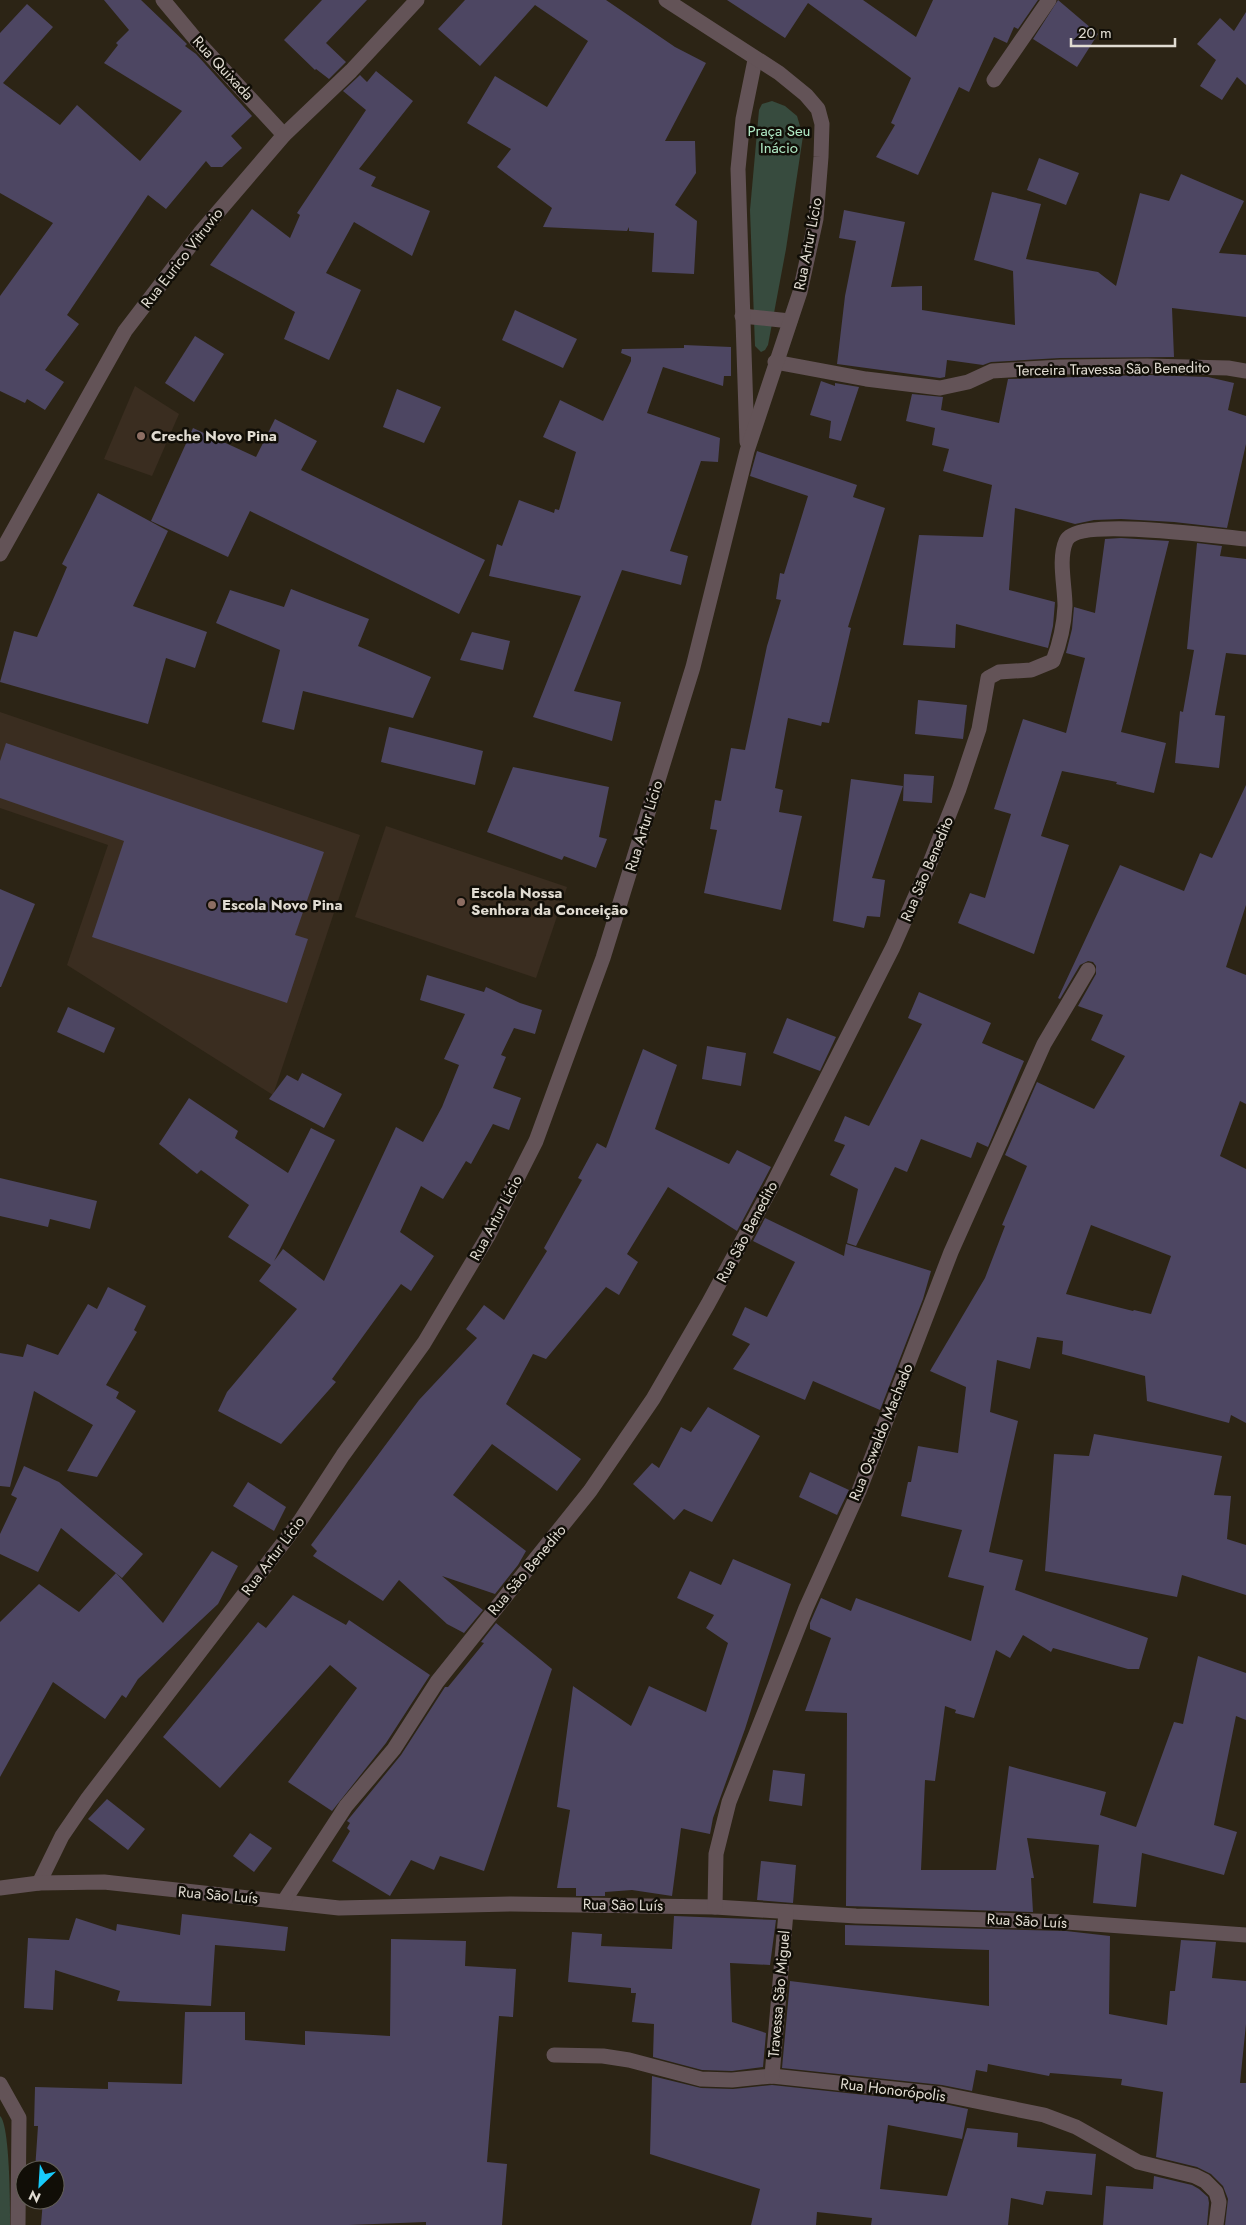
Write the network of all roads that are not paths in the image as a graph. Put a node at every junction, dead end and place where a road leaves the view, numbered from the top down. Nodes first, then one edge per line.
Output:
1 (163, 0) edge
2 (417, 0) edge
3 (666, 0) edge
4 (1049, 0) edge
5 (755, 60) junction
6 (994, 80) dead end
7 (284, 134) junction
8 (742, 316) junction
9 (790, 321) junction
10 (775, 362) junction
11 (1246, 371) edge
12 (747, 451) junction
13 (1246, 539) edge
14 (0, 554) edge
15 (1088, 970) dead end
16 (39, 1884) junction
17 (0, 1888) edge
18 (284, 1901) junction
19 (715, 1907) junction
20 (786, 1912) junction
21 (1246, 1935) edge
22 (554, 2055) dead end
23 (772, 2076) junction
24 (0, 2084) edge
25 (18, 2225) edge
26 (1216, 2225) edge

1 - 7 street, Rua Quixada
2 - 7 street, Rua Eurico Vitruvio
3 - 5 street, Rua Artur Lício
4 - 6 street
5 - 8 street, Rua Artur Lício
5 - 9 street, Rua Artur Lício
7 - 14 street, Rua Eurico Vitruvio
8 - 9 street
8 - 12 street, Rua Artur Lício
9 - 10 street, Rua Artur Lício
10 - 11 street, Terceira Travessa São Benedito
10 - 12 street, Rua Artur Lício
12 - 16 street, Rua Artur Lício
13 - 18 street, Rua São Benedito
15 - 19 street, Rua Oswaldo Machado
16 - 17 street, Rua São Luís
16 - 18 street, Rua São Luís
18 - 19 street, Rua São Luís
19 - 20 street, Rua São Luís
20 - 21 street, Rua São Luís
20 - 23 street, Travessa São Miguel
22 - 23 street, Rua Honorópolis
23 - 26 street, Rua Honorópolis
24 - 25 street

